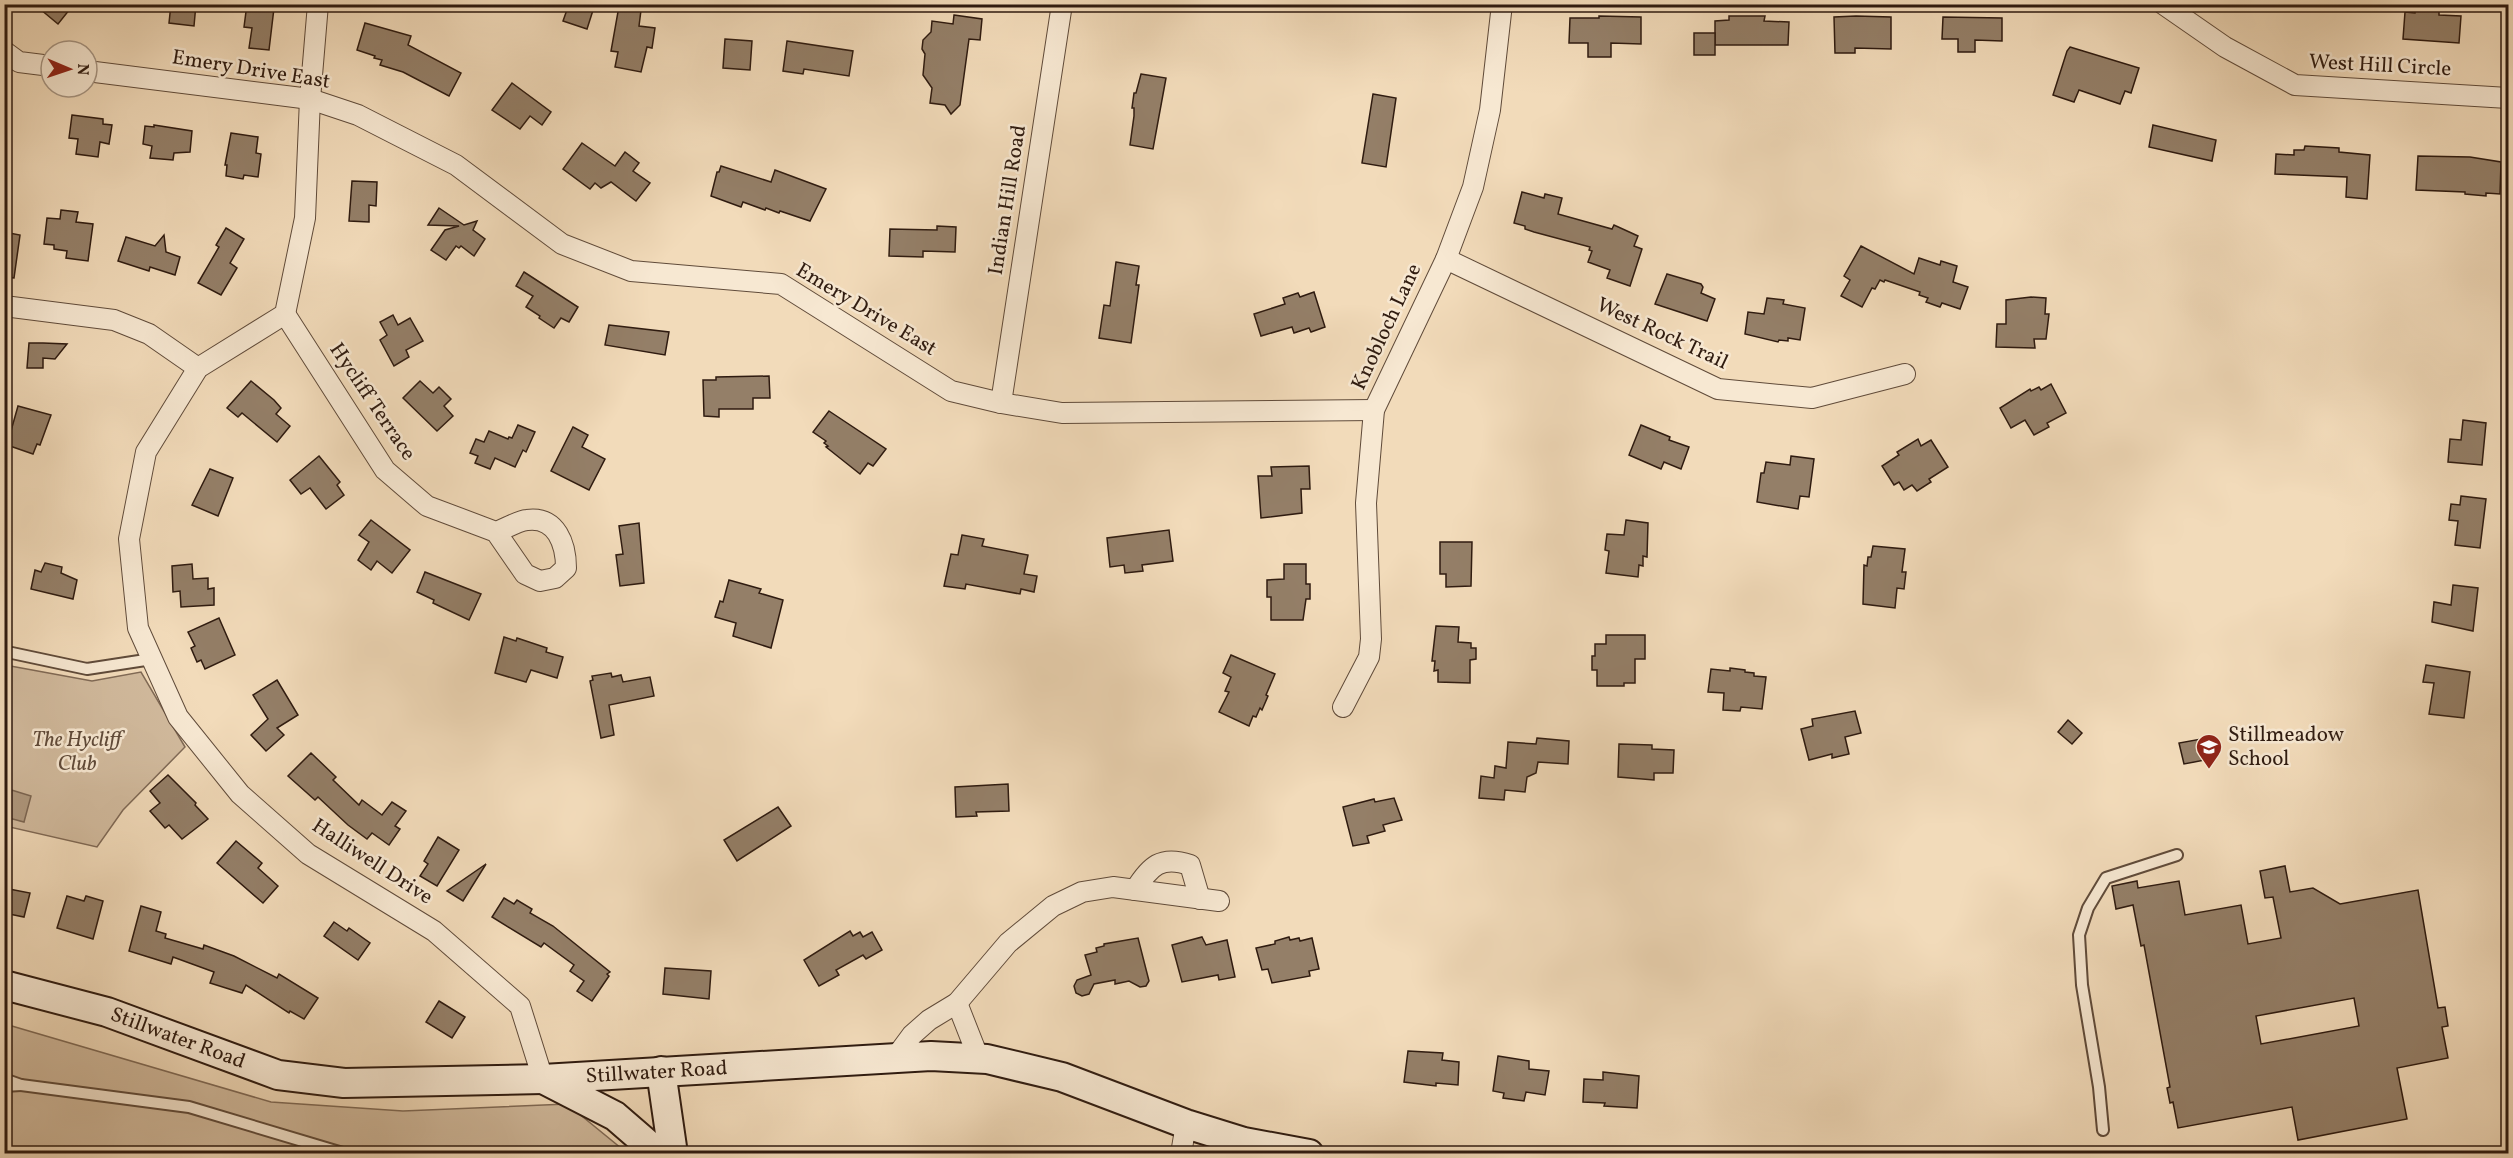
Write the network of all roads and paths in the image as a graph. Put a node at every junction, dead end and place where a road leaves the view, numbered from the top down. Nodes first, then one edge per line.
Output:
1 (318, 4) edge
2 (1062, 4) edge
3 (1502, 4) edge
4 (2163, 4) edge
5 (4, 51) edge
6 (39, 64) edge
7 (99, 73) edge
8 (2508, 98) edge
9 (310, 99) junction
10 (1446, 259) junction
11 (4, 306) edge
12 (285, 314) junction
13 (198, 368) junction
14 (1905, 374) dead end
15 (1000, 404) junction
16 (1374, 410) junction
17 (496, 532) dead end
18 (12, 653) dead end
19 (152, 659) junction
20 (1343, 706) dead end
21 (2177, 855) dead end
22 (1135, 890) junction
23 (4, 985) edge
24 (957, 1003) junction
25 (895, 1058) junction
26 (979, 1059) junction
27 (661, 1071) junction
28 (4, 1079) edge
29 (543, 1079) junction
30 (21, 1085) junction
31 (4, 1086) edge
32 (1186, 1124) junction
33 (2103, 1130) dead end
34 (346, 1154) edge
35 (659, 1154) edge
36 (673, 1154) edge
37 (1181, 1154) edge
38 (1309, 1154) edge

1 - 9 street
2 - 15 street, Indian Hill Road
3 - 10 street, Knobloch Lane
4 - 8 street, West Hill Circle
5 - 6 street
7 - 9 street, Emery Drive East
9 - 12 street
9 - 15 street, Emery Drive East
10 - 14 street, West Rock Trail
10 - 16 street, Knobloch Lane
11 - 13 street
12 - 13 street, Halliwell Drive
12 - 17 street, Hycliff Terrace
13 - 19 street, Halliwell Drive
15 - 16 street, Emery Drive East
16 - 20 street, Knobloch Lane
18 - 19 lane
19 - 29 street, Halliwell Drive
21 - 33 lane
22 - 22 street
22 - 24 street
23 - 29 main road, Stillwater Road
24 - 25 street
24 - 26 street
25 - 26 main road, Stillwater Road
25 - 27 main road, Stillwater Road
26 - 32 main road, Stillwater Road
27 - 29 main road, Stillwater Road
27 - 36 main road
28 - 30 lane
29 - 35 main road
30 - 31 lane
30 - 34 lane
32 - 37 street
32 - 38 main road, Stillwater Road

